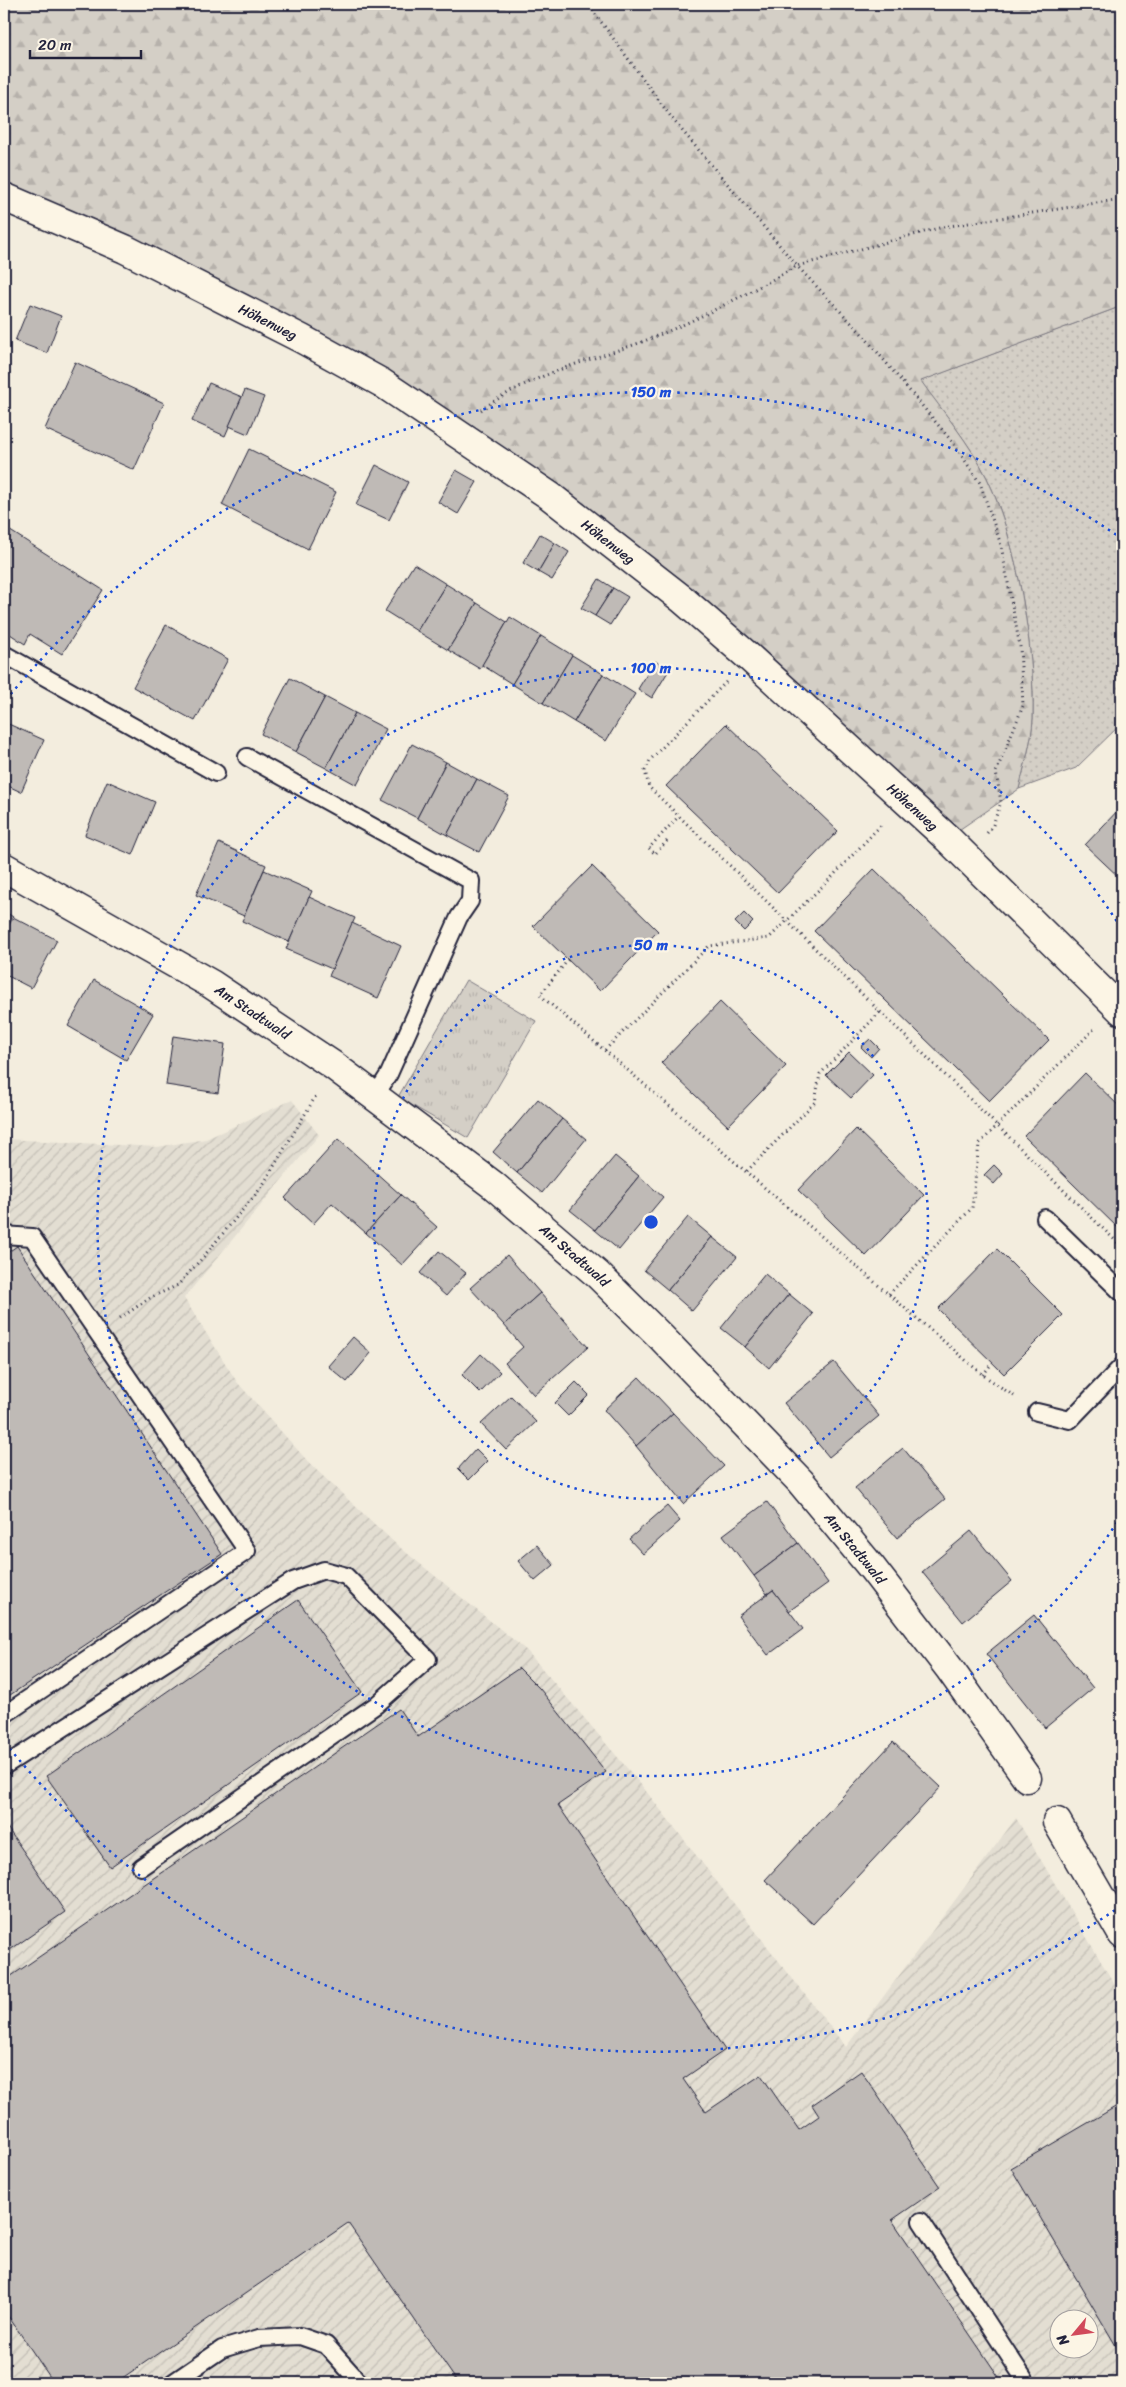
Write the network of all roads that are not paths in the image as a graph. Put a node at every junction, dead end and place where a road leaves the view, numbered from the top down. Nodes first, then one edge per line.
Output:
1 (4, 197) edge
2 (4, 654) edge
3 (247, 756) dead end
4 (216, 773) dead end
5 (4, 867) edge
6 (1120, 1008) edge
7 (375, 1096) junction
8 (1044, 1218) dead end
9 (4, 1235) edge
10 (1122, 1294) edge
11 (1122, 1366) edge
12 (1037, 1412) road end
13 (4, 1715) edge
14 (4, 1766) edge
15 (1027, 1778) dead end
16 (1057, 1822) dead end
17 (141, 1868) dead end
18 (1122, 1934) edge
19 (921, 2221) dead end
20 (172, 2383) edge
21 (360, 2383) edge
22 (1027, 2383) edge

1 - 6 street, Höhenweg
2 - 4 lane
3 - 7 lane
5 - 7 street, Am Stadtwald
7 - 15 street, Am Stadtwald
8 - 10 lane
9 - 13 lane
11 - 12 lane
14 - 17 lane
16 - 18 street
19 - 22 lane
20 - 21 lane

